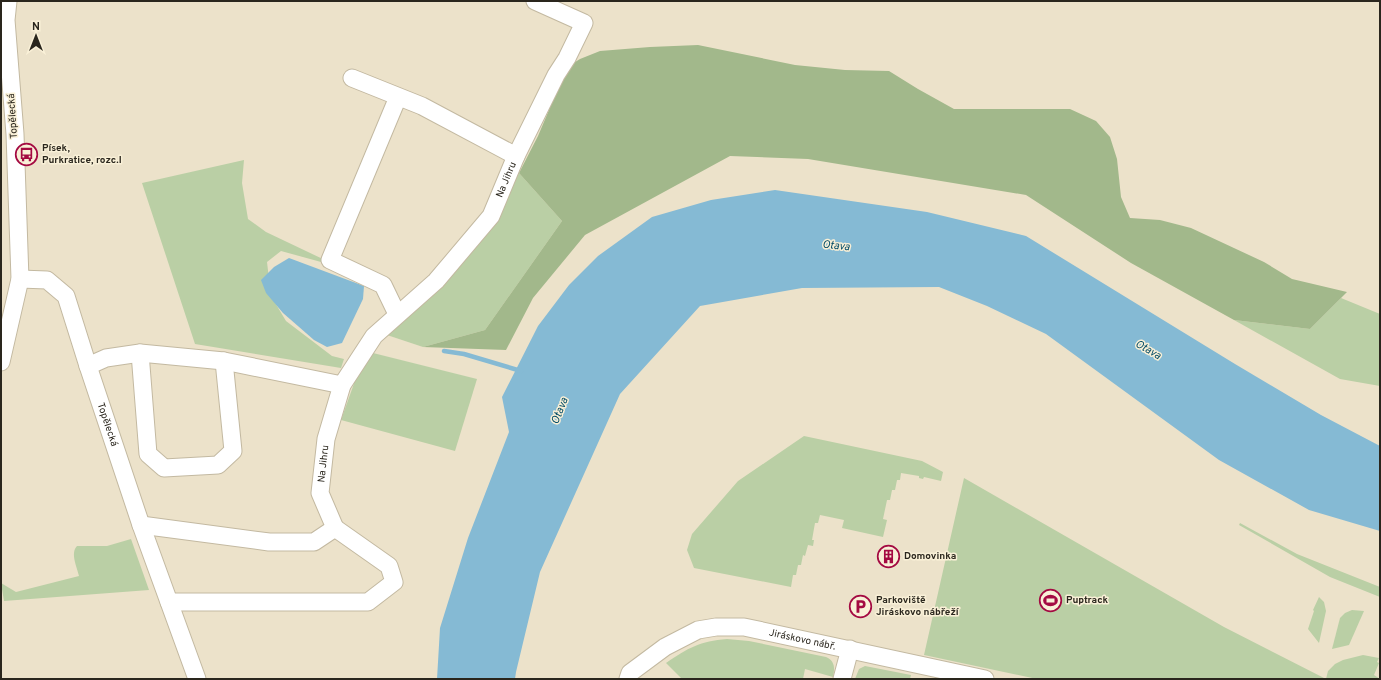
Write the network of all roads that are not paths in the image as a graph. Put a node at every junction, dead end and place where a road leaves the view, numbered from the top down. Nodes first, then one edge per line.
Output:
1 (8, 1) edge
2 (535, 1) edge
3 (352, 78) dead end
4 (398, 97) junction
5 (516, 156) junction
6 (20, 279) junction
7 (397, 314) junction
8 (140, 353) junction
9 (224, 361) junction
10 (1, 362) edge
11 (88, 366) junction
12 (342, 385) junction
13 (141, 526) junction
14 (335, 528) junction
15 (169, 602) junction
16 (850, 649) junction
17 (629, 676) edge
18 (197, 679) edge
19 (842, 679) edge
20 (985, 679) edge

1 - 6 street, Topělecká
2 - 5 street, Na Jihru
3 - 4 street
4 - 5 street
4 - 7 street
5 - 7 street, Na Jihru
6 - 10 street, Topělecká
6 - 11 street, Topělecká
7 - 12 street, Na Jihru
8 - 9 street
8 - 9 street
8 - 11 street
9 - 12 street
11 - 13 street, Topělecká
12 - 14 street, Na Jihru
13 - 14 street
13 - 15 street, Topělecká
14 - 15 street
15 - 18 street, Topělecká
16 - 17 street, Jiráskovo nábř.
16 - 19 street
16 - 20 street, Jiráskovo nábř.

